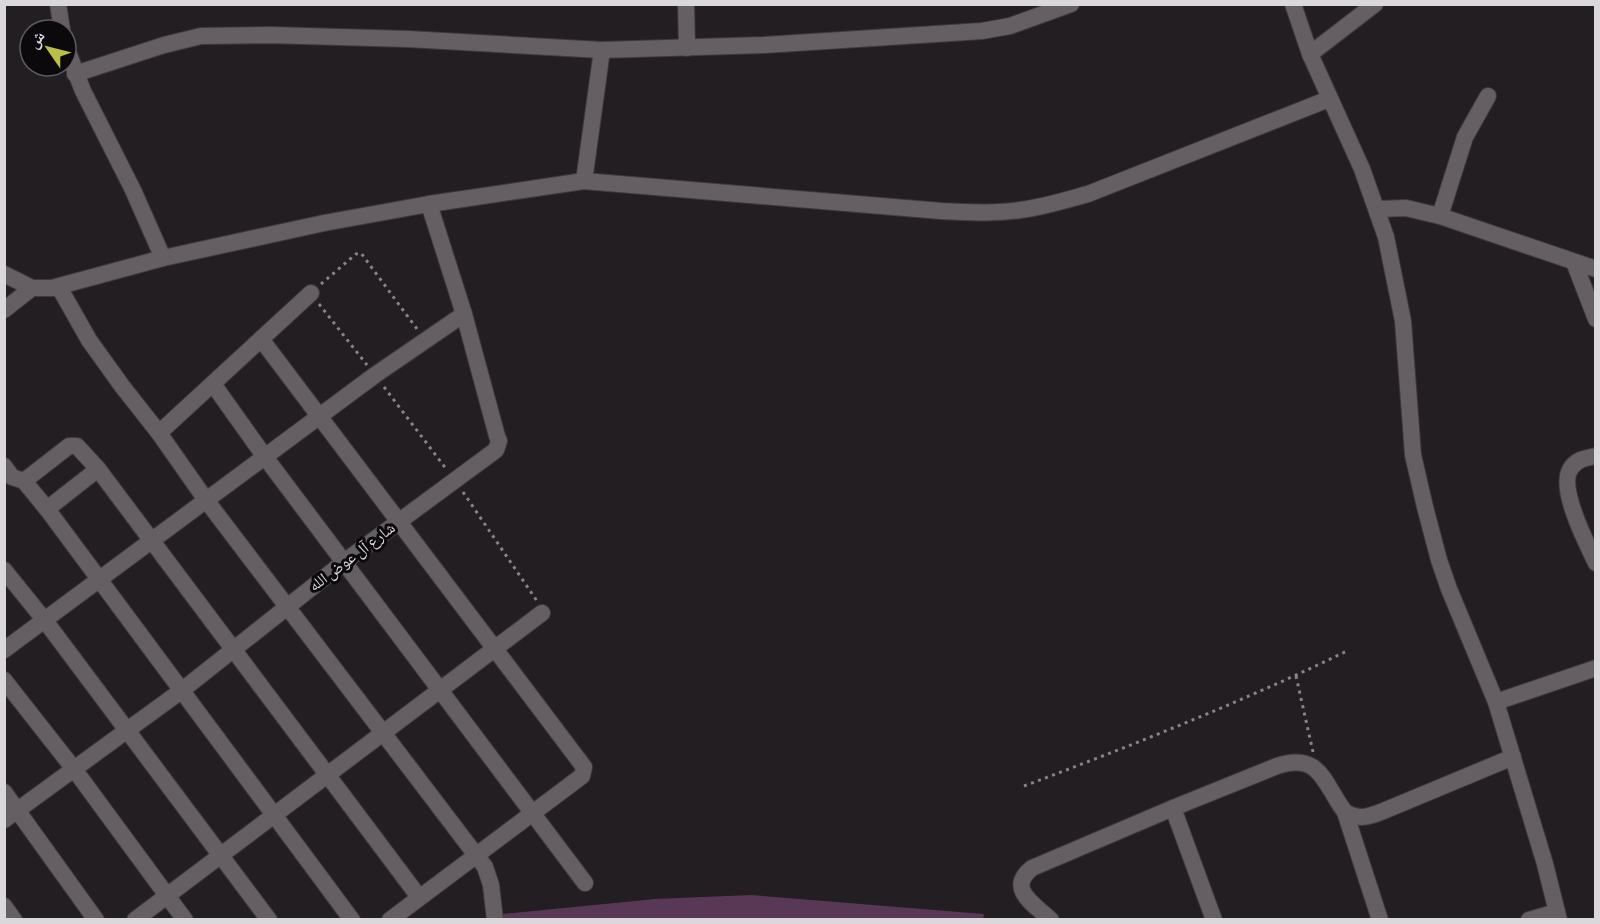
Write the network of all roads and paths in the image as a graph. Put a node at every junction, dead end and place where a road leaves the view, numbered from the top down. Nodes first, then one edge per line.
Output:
1 (686, 4) edge
2 (1071, 4) edge
3 (1293, 4) edge
4 (1375, 4) edge
5 (687, 48) junction
6 (602, 50) junction
7 (1310, 54) junction
8 (78, 73) edge
9 (77, 78) edge
10 (1488, 96) dead end
11 (1329, 99) junction
12 (584, 182) junction
13 (429, 204) junction
14 (1378, 210) junction
15 (1440, 216) junction
16 (163, 258) junction
17 (1574, 262) junction
18 (1596, 269) edge
19 (4, 274) edge
20 (59, 287) junction
21 (32, 288) junction
22 (310, 293) junction
23 (4, 310) edge
24 (464, 314) junction
25 (1596, 319) edge
26 (261, 339) junction
27 (425, 340) junction
28 (375, 375) junction
29 (213, 384) junction
30 (321, 416) junction
31 (159, 433) junction
32 (1596, 456) edge
33 (265, 457) junction
34 (98, 469) junction
35 (11, 476) edge
36 (455, 480) junction
37 (206, 500) junction
38 (47, 509) junction
39 (398, 522) junction
40 (152, 542) junction
41 (344, 562) junction
42 (1596, 563) edge
43 (4, 570) edge
44 (100, 581) junction
45 (287, 607) junction
46 (542, 613) joint
47 (46, 622) junction
48 (234, 649) junction
49 (494, 649) junction
50 (4, 650) edge
51 (1347, 651) dead end
52 (1596, 668) edge
53 (1296, 676) junction
54 (4, 680) edge
55 (440, 689) junction
56 (181, 691) junction
57 (1496, 702) junction
58 (127, 729) junction
59 (383, 732) junction
60 (1513, 757) junction
61 (74, 769) junction
62 (1317, 769) junction
63 (327, 774) junction
64 (1024, 786) dead end
65 (4, 792) edge
66 (1173, 808) junction
67 (1345, 812) junction
68 (532, 813) junction
69 (275, 814) junction
70 (11, 815) edge
71 (220, 855) junction
72 (476, 855) junction
73 (585, 883) dead end
74 (166, 895) junction
75 (419, 897) junction
76 (4, 906) edge
77 (1558, 916) edge
78 (14, 920) edge
79 (96, 920) edge
80 (135, 920) edge
81 (185, 920) edge
82 (269, 920) edge
83 (352, 920) edge
84 (390, 920) edge
85 (495, 920) edge
86 (1051, 920) edge
87 (1214, 920) edge
88 (1380, 920) edge
89 (1529, 920) edge

1 - 5 street
2 - 5 street
3 - 7 street
4 - 7 street
5 - 6 street
6 - 8 street
6 - 12 street
7 - 11 street
9 - 16 street
10 - 15 street
11 - 12 street
11 - 14 street
12 - 13 street
13 - 16 street
13 - 24 street, شارع آل عوض الله
14 - 15 street
14 - 57 street
15 - 17 street
16 - 20 street
17 - 18 street
17 - 25 street
19 - 21 street
20 - 21 street
20 - 31 street
21 - 23 street
22 - 26 street
22 - 27 path
22 - 28 path
24 - 27 street
24 - 36 street, شارع آل عوض الله
26 - 29 street
26 - 30 street
27 - 28 street
28 - 30 street
28 - 36 path
29 - 31 street
29 - 33 street
30 - 33 street
30 - 39 street
31 - 37 street
32 - 42 street
33 - 37 street
33 - 41 street
34 - 35 street
34 - 38 street
34 - 40 street
35 - 38 street
36 - 39 street, شارع آل عوض الله
36 - 46 path
37 - 40 street
37 - 45 street
38 - 44 street
39 - 41 street, شارع آل عوض الله
39 - 49 street
40 - 44 street
40 - 48 street
41 - 45 street, شارع آل عوض الله
41 - 55 street
43 - 47 street
44 - 47 street
44 - 56 street
45 - 48 street, شارع آل عوض الله
45 - 59 street
46 - 49 street
47 - 50 street
47 - 58 street
48 - 56 street, شارع آل عوض الله
48 - 63 street
49 - 55 street
49 - 68 street
51 - 53 path
52 - 57 street
53 - 62 path
53 - 64 path
54 - 61 street
55 - 59 street
55 - 68 street
56 - 58 street, شارع آل عوض الله
56 - 69 street
57 - 60 street
58 - 61 street, شارع آل عوض الله
58 - 71 street
59 - 63 street
59 - 72 street
60 - 67 street
60 - 77 street
61 - 70 street, شارع آل عوض الله
61 - 74 street
62 - 66 street
62 - 67 street
63 - 69 street
63 - 75 street
65 - 70 street
66 - 86 street
66 - 87 street
67 - 88 street
68 - 72 street
68 - 73 street
69 - 71 street
69 - 83 street
70 - 79 street
71 - 74 street
71 - 82 street
72 - 75 street
72 - 85 street
74 - 80 street
74 - 81 street
75 - 84 street
76 - 78 street
77 - 89 street

